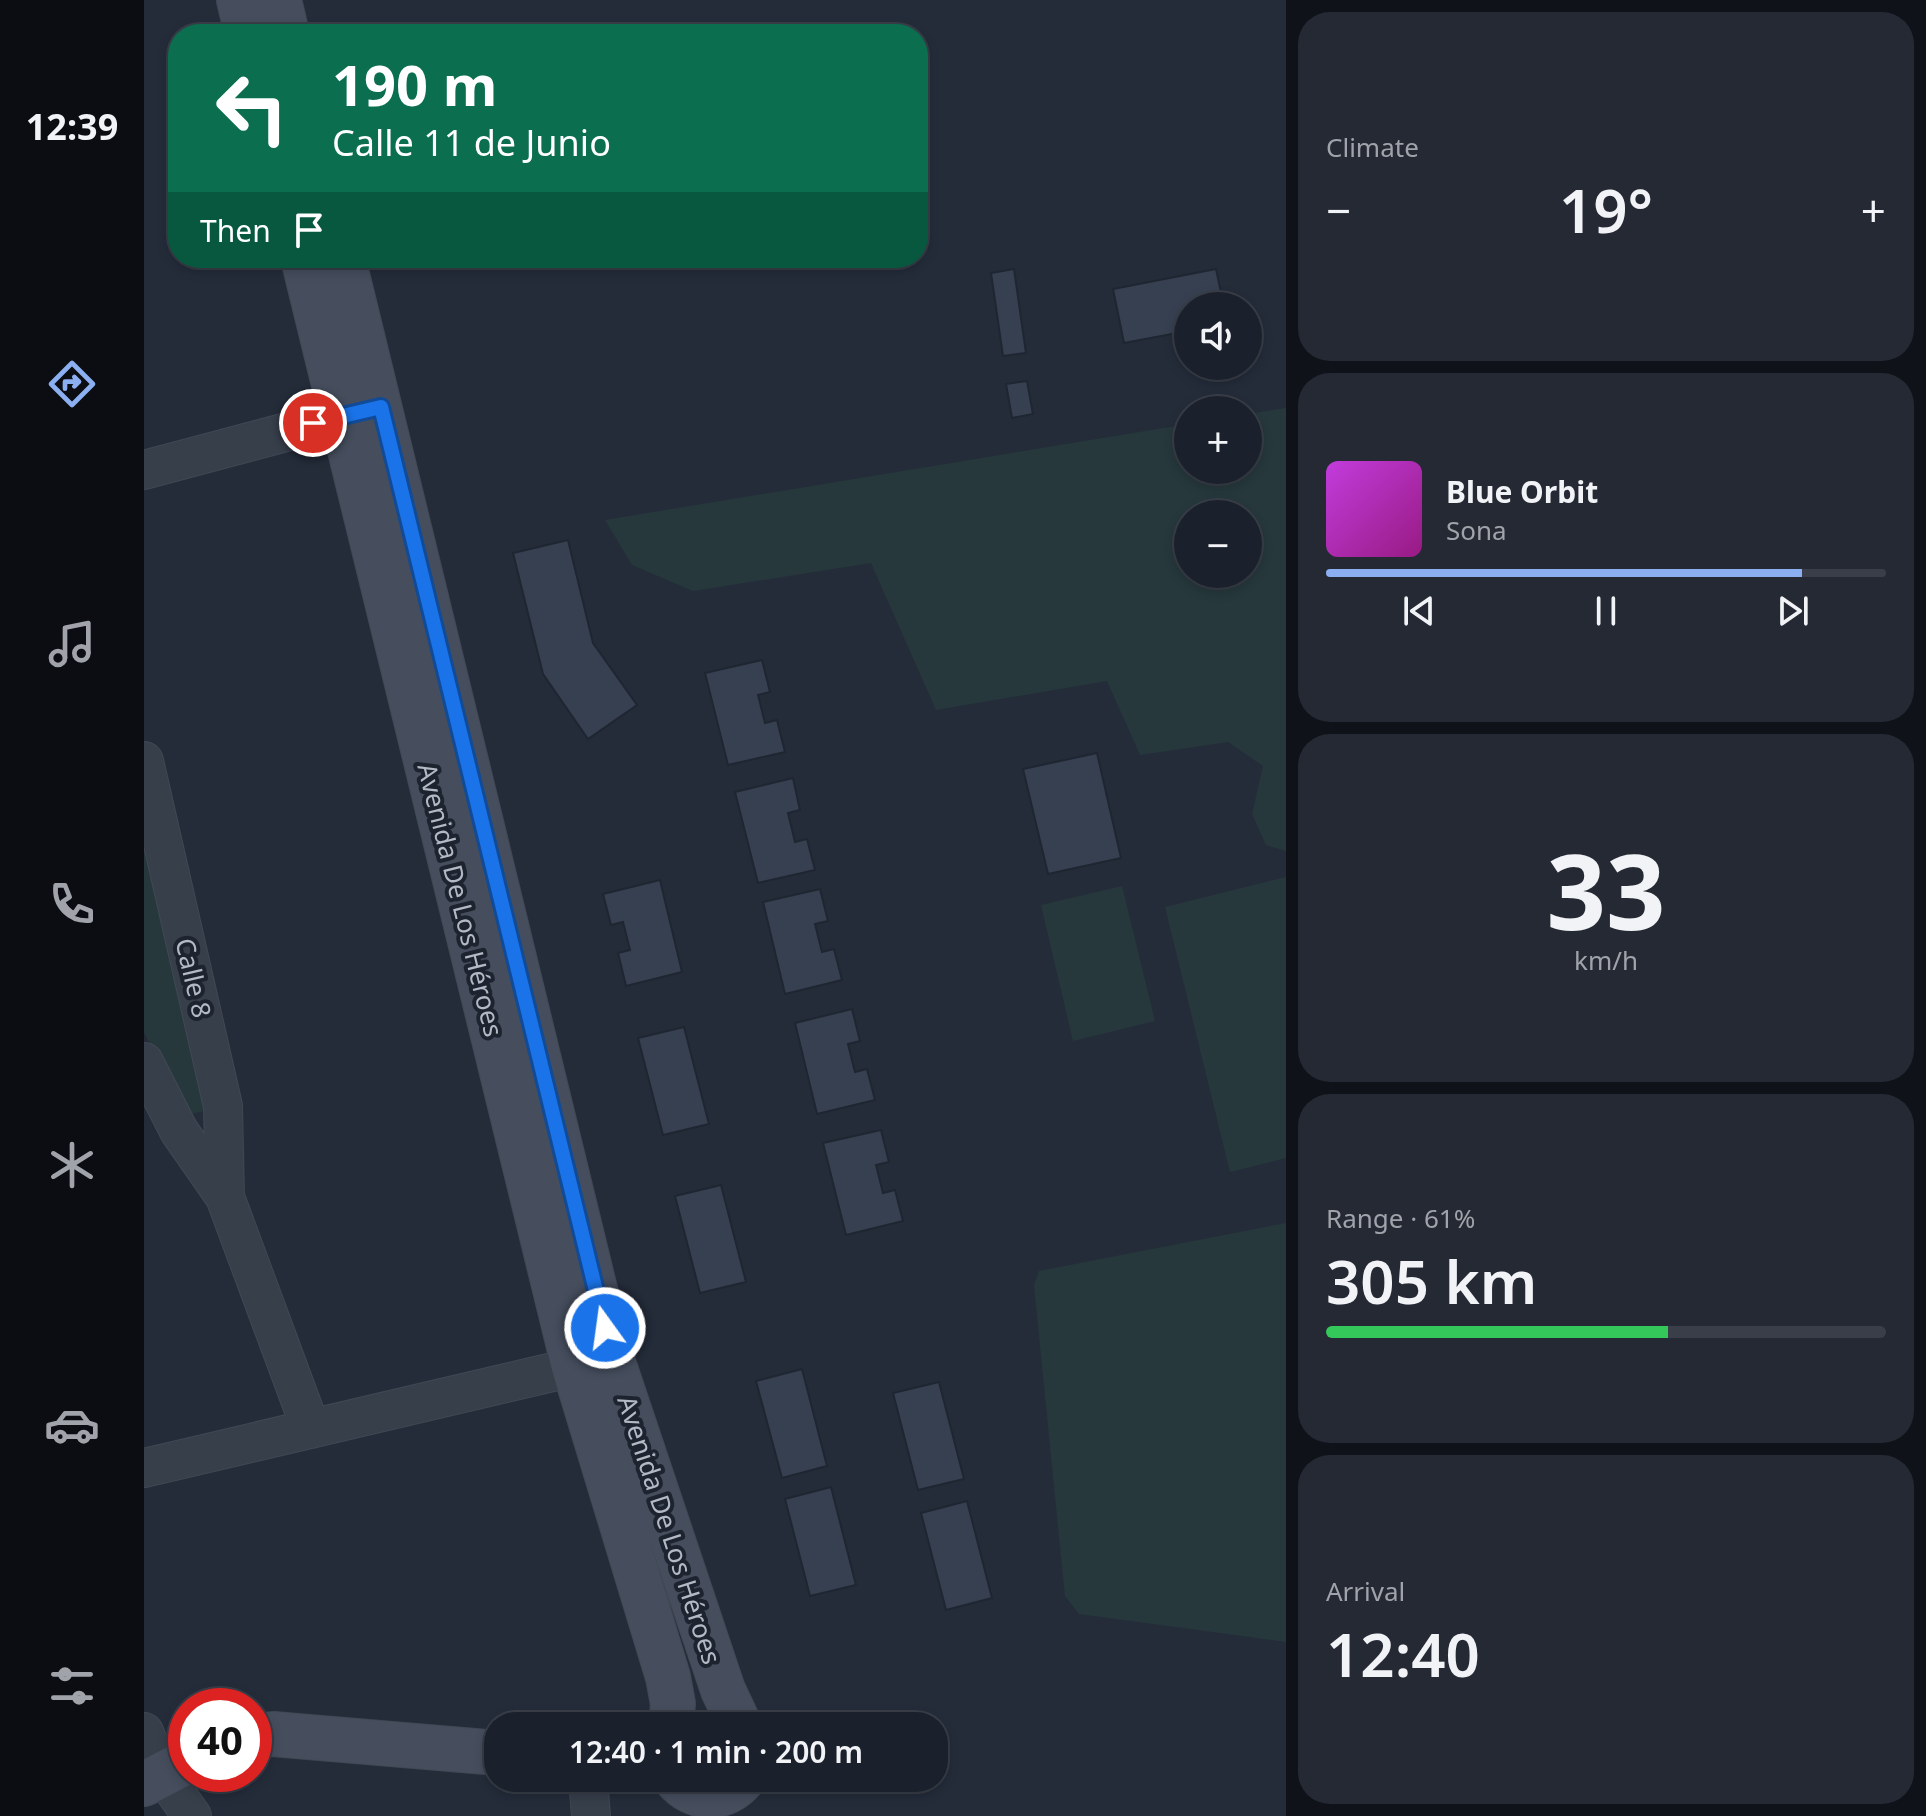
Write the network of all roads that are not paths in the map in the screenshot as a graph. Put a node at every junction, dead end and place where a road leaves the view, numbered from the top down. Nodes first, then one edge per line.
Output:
1 (239, 0) edge
2 (279, 0) edge
3 (245, 24) edge
4 (285, 24) edge
5 (307, 268) edge
6 (344, 268) edge
7 (361, 411) junction
8 (144, 470) edge
9 (144, 761) edge
10 (144, 1062) edge
11 (225, 1197) junction
12 (574, 1367) junction
13 (311, 1429) junction
14 (144, 1468) edge
15 (672, 1712) edge
16 (733, 1712) edge
17 (144, 1732) edge
18 (272, 1734) edge
19 (484, 1752) edge
20 (164, 1774) edge
21 (589, 1792) edge
22 (692, 1792) edge
23 (736, 1796) edge
24 (192, 1816) edge
25 (591, 1816) edge

1 - 3 street
2 - 4 street
5 - 7 street, Avenida De Los Héroes
6 - 7 street, Avenida De Los Héroes
7 - 8 street
7 - 12 street, Avenida De Los Héroes
7 - 16 street, Avenida De Los Héroes
9 - 11 street, Calle 8
10 - 11 street
11 - 13 street
12 - 13 street
12 - 15 street, Avenida De Los Héroes
13 - 14 street
17 - 20 street
18 - 19 street
20 - 24 street
21 - 25 street
22 - 23 street

